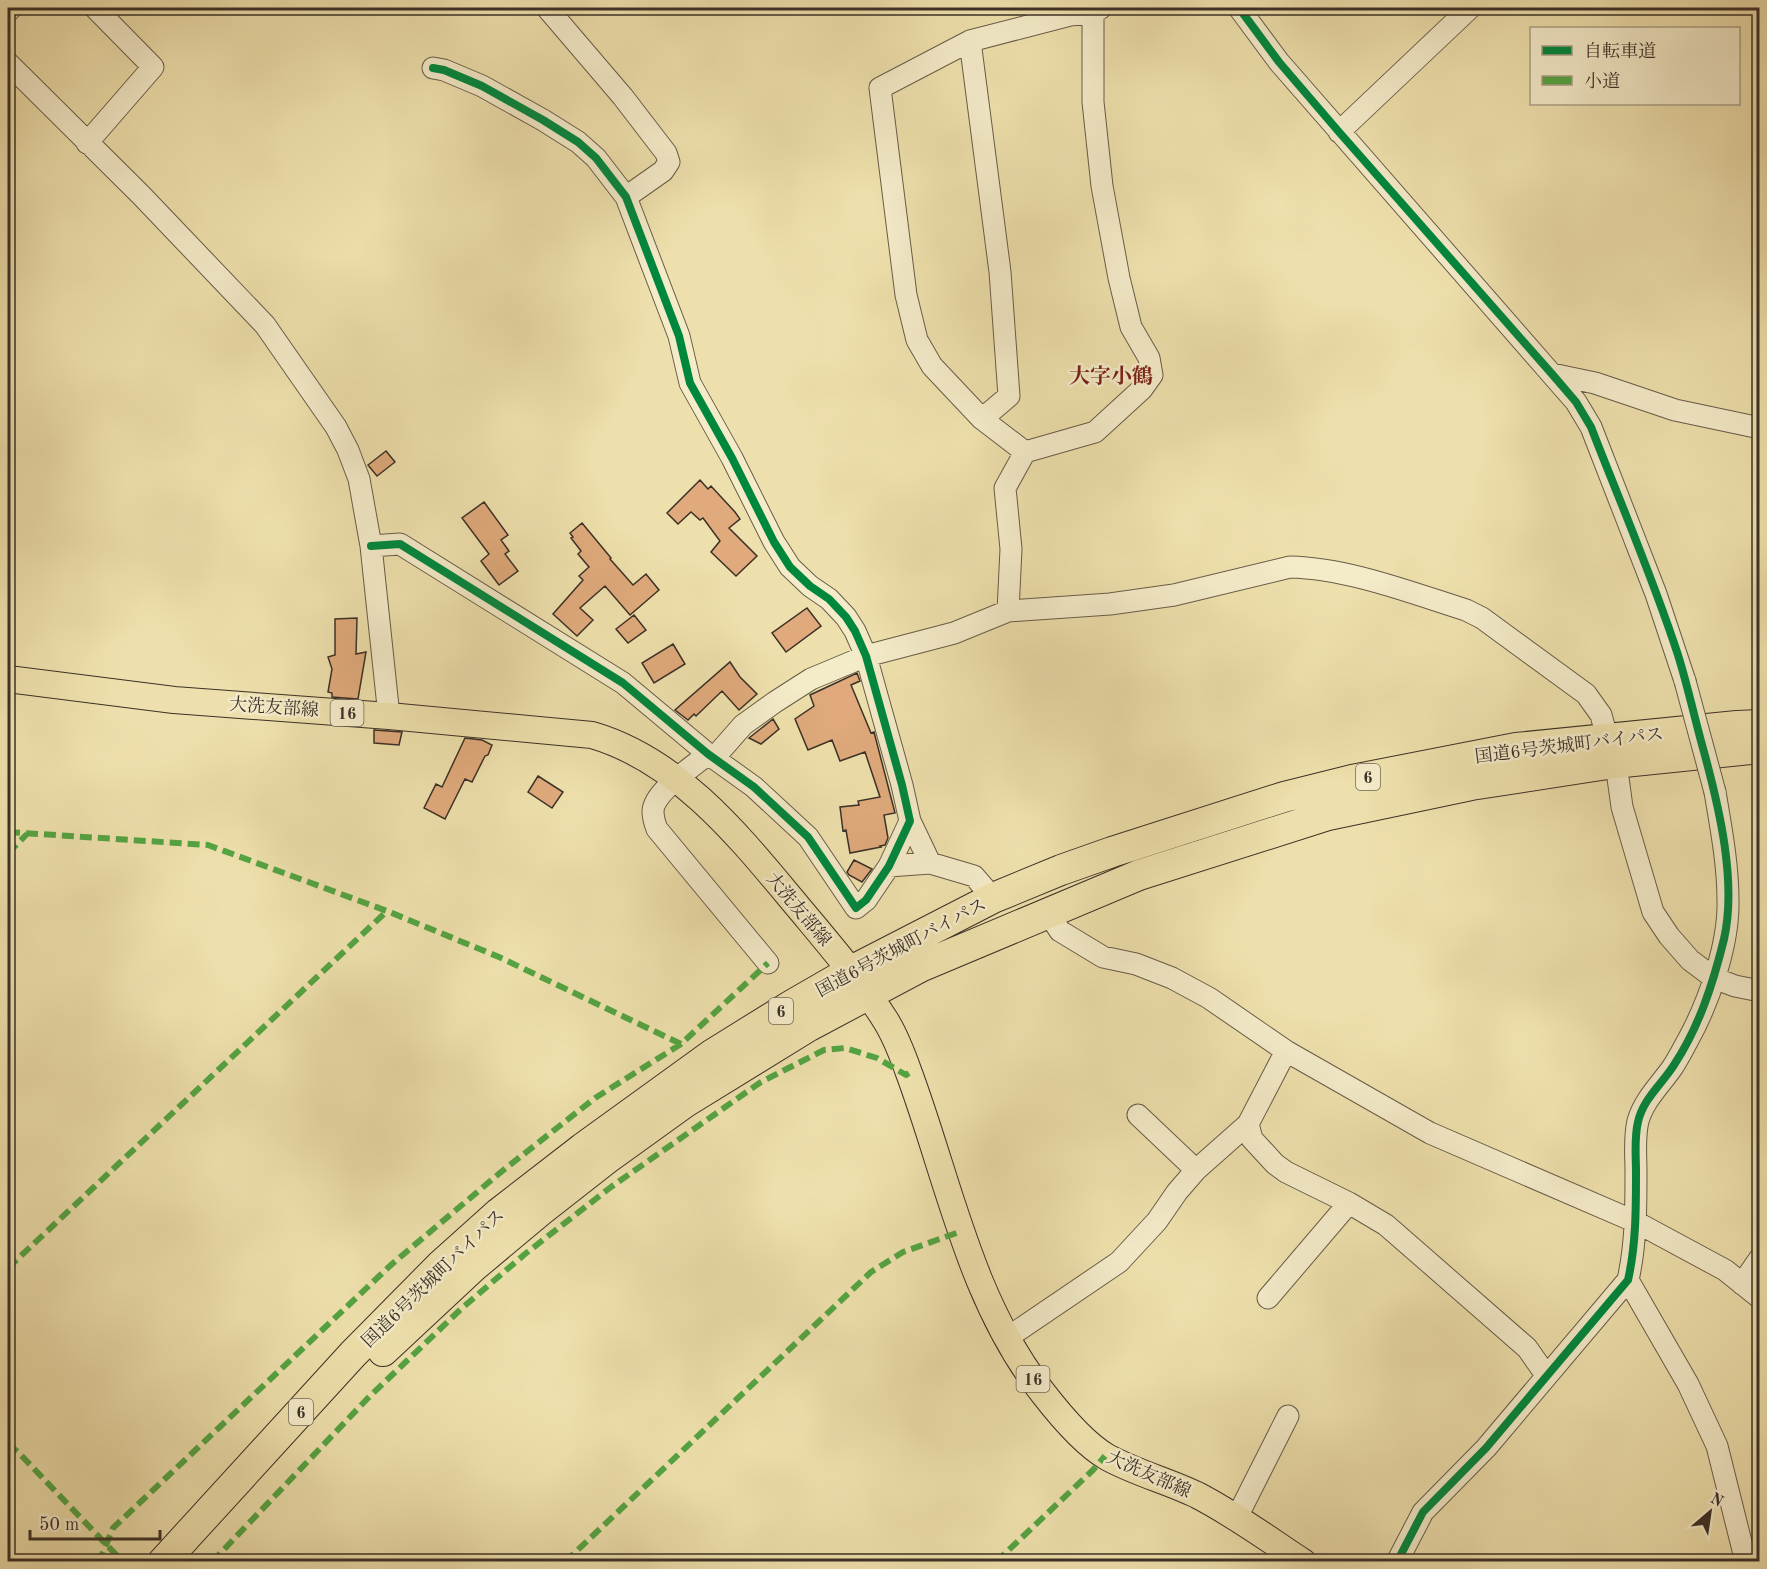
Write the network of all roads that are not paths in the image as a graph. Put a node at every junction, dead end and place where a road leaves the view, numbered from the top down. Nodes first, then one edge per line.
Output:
1 (11, 8) edge
2 (94, 8) edge
3 (547, 8) edge
4 (1239, 8) edge
5 (1470, 8) edge
6 (1096, 9) edge
7 (8, 11) edge
8 (970, 41) junction
9 (8, 63) edge
10 (433, 68) dead end
11 (1339, 132) junction
12 (87, 143) junction
13 (626, 197) junction
14 (1552, 374) junction
15 (982, 419) junction
16 (1760, 428) edge
17 (1025, 452) junction
18 (371, 546) junction
19 (1008, 611) junction
20 (866, 656) junction
21 (8, 679) edge
22 (389, 716) junction
23 (1760, 725) edge
24 (1760, 748) edge
25 (1611, 751) junction
26 (711, 756) junction
27 (676, 780) junction
28 (910, 821) junction
29 (930, 863) junction
30 (889, 866) junction
31 (993, 898) junction
32 (1048, 913) junction
33 (768, 963) dead end
34 (1714, 978) junction
35 (859, 983) junction
36 (1760, 991) edge
37 (1286, 1051) junction
38 (1138, 1115) dead end
39 (1248, 1124) junction
40 (1196, 1170) junction
41 (1349, 1203) junction
42 (1635, 1222) junction
43 (1760, 1258) edge
44 (1628, 1280) junction
45 (1742, 1284) junction
46 (1268, 1298) dead end
47 (1760, 1298) edge
48 (1007, 1338) junction
49 (1546, 1375) junction
50 (1288, 1416) dead end
51 (1236, 1518) junction
52 (164, 1561) edge
53 (1303, 1562) edge
54 (1397, 1562) edge
55 (1746, 1562) edge

1 - 7 street
2 - 12 street
3 - 13 street
4 - 11 street
5 - 11 street
6 - 8 street
6 - 17 street
8 - 15 street
8 - 15 street
9 - 12 street
10 - 13 street
11 - 14 street
12 - 18 street
13 - 20 street
14 - 16 street
14 - 34 street, bridge
15 - 17 street
17 - 19 street
18 - 22 street
18 - 26 street
19 - 20 street
19 - 25 street
20 - 26 street
20 - 28 street
21 - 22 main road, 大洗友部線 / 16
22 - 27 main road, 大洗友部線 / 16
23 - 25 highway, 国道6号茨城町バイパス / 6
24 - 25 highway, 国道6号茨城町バイパス
25 - 31 highway, 国道6号茨城町バイパス / 6
25 - 32 highway, 国道6号茨城町バイパス
25 - 34 street
26 - 27 street
26 - 30 street
27 - 33 street
27 - 35 main road, 大洗友部線 / 16
28 - 29 street
28 - 30 street
29 - 30 street
29 - 31 street
31 - 35 highway, 国道6号茨城町バイパス / 6
32 - 35 highway, 国道6号茨城町バイパス
32 - 37 street
34 - 36 street
34 - 42 street
35 - 48 main road, 大洗友部線 / 16
35 - 52 highway, 国道6号茨城町バイパス / 6
37 - 39 street
37 - 42 street
38 - 40 street
39 - 40 street
39 - 41 street
40 - 48 street
41 - 46 street
41 - 49 street
42 - 44 street
42 - 45 street
43 - 45 street
44 - 49 street
44 - 55 street
45 - 47 street
48 - 51 main road, 大洗友部線 / 16
49 - 54 street
50 - 51 street
51 - 53 main road, 大洗友部線 / 16

